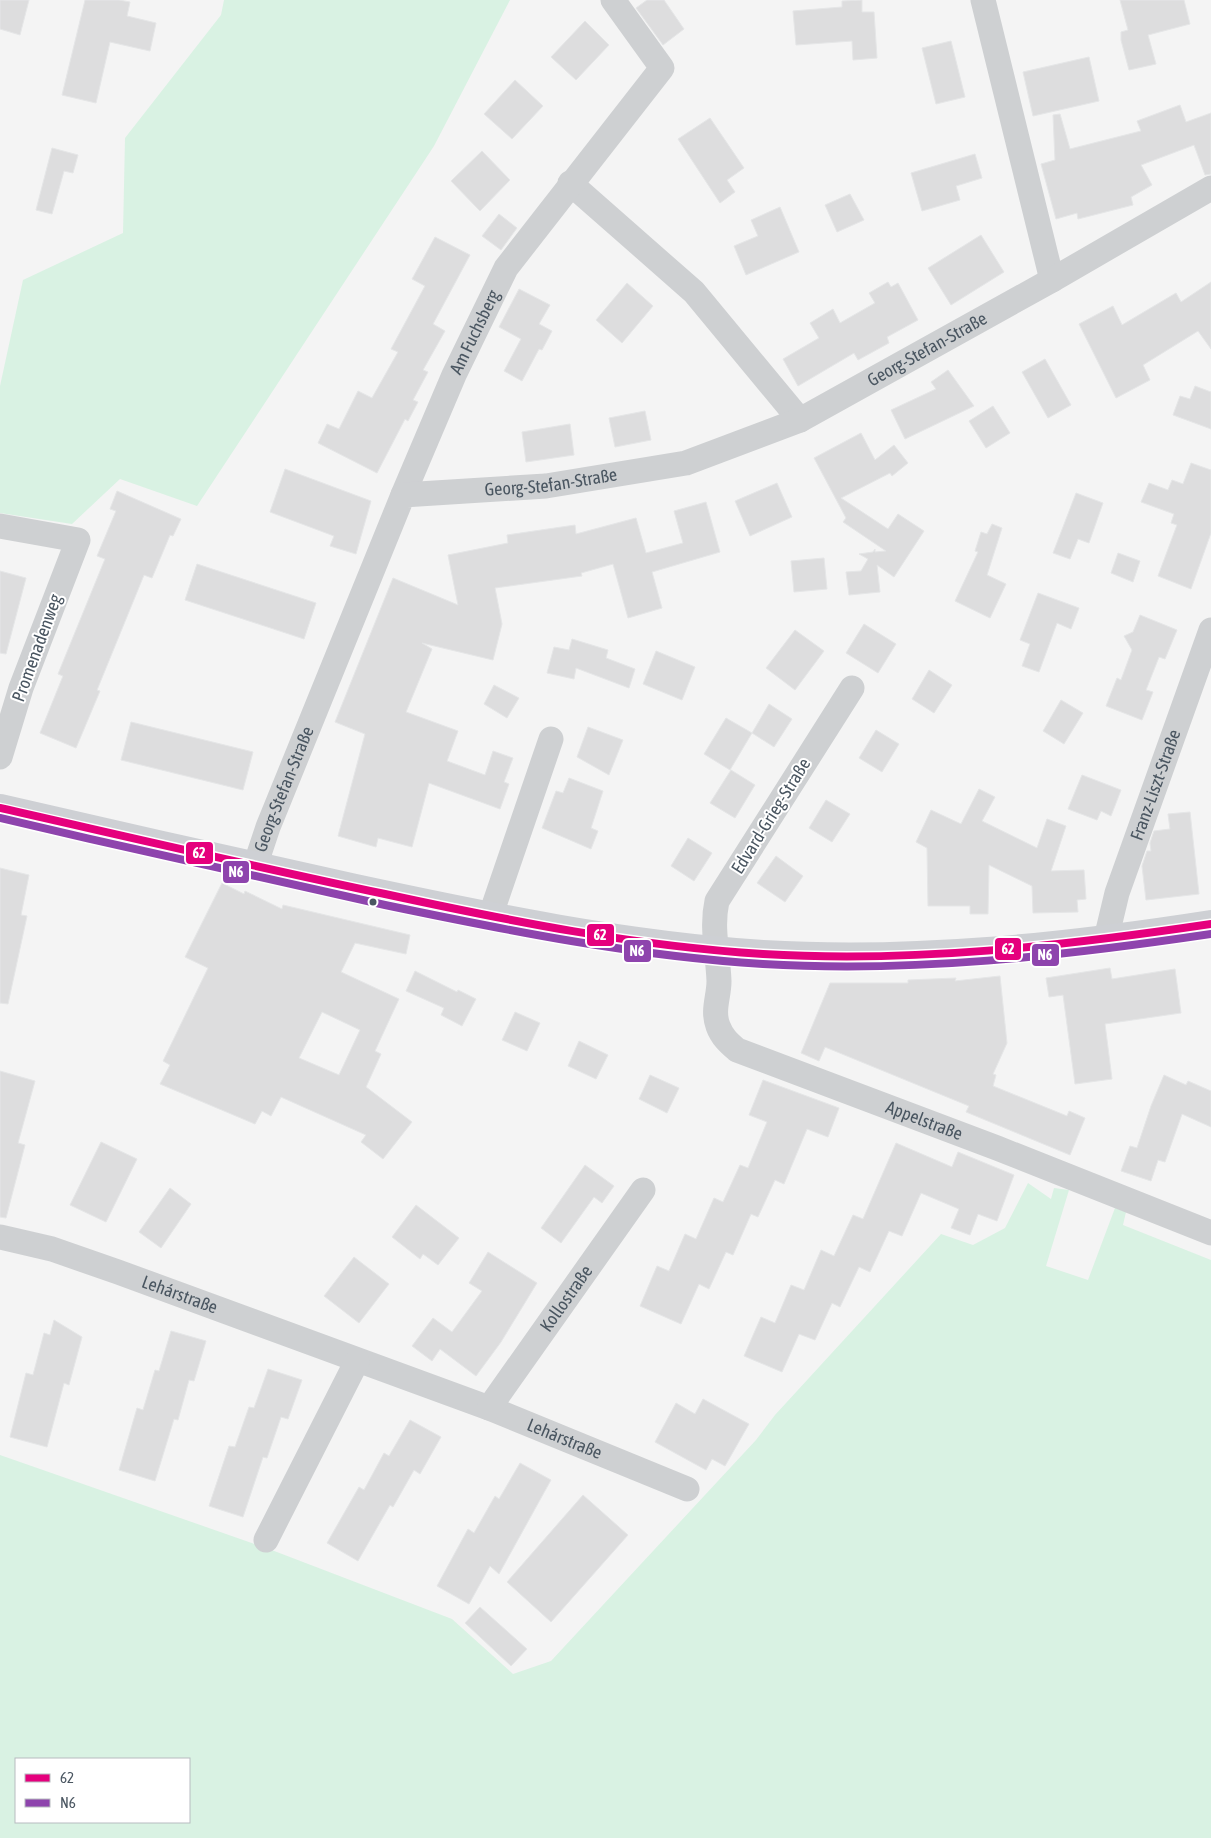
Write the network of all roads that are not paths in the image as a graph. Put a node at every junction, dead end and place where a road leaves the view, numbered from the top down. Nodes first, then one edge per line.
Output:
1 (613, 0) edge
2 (984, 0) edge
3 (570, 184) junction
4 (1211, 188) edge
5 (1052, 280) junction
6 (800, 420) junction
7 (403, 495) junction
8 (0, 526) edge
9 (1211, 630) edge
10 (852, 688) dead end
11 (551, 739) dead end
12 (0, 757) edge
13 (0, 808) edge
14 (255, 866) junction
15 (490, 918) junction
16 (1211, 924) edge
17 (1106, 940) junction
18 (715, 950) junction
19 (643, 1190) dead end
20 (1211, 1233) edge
21 (0, 1237) edge
22 (357, 1361) junction
23 (489, 1408) junction
24 (687, 1489) dead end
25 (266, 1540) dead end

1 - 3 street, Am Fuchsberg
2 - 5 street
3 - 6 street
3 - 7 street, Am Fuchsberg
4 - 5 street, Georg-Stefan-Straße
5 - 6 street, Georg-Stefan-Straße
6 - 7 street, Georg-Stefan-Straße
7 - 14 street, Georg-Stefan-Straße
8 - 12 street, Promenadenweg
9 - 17 street, Franz-Liszt-Straße
10 - 18 street, Edvard-Grieg-Straße
11 - 15 street
13 - 14 main road
14 - 15 main road
15 - 18 main road
16 - 17 main road
17 - 18 main road
18 - 20 street, Appelstraße
19 - 23 street, Kollostraße
21 - 22 street, Lehárstraße
22 - 23 street, Lehárstraße
22 - 25 street
23 - 24 street, Lehárstraße

